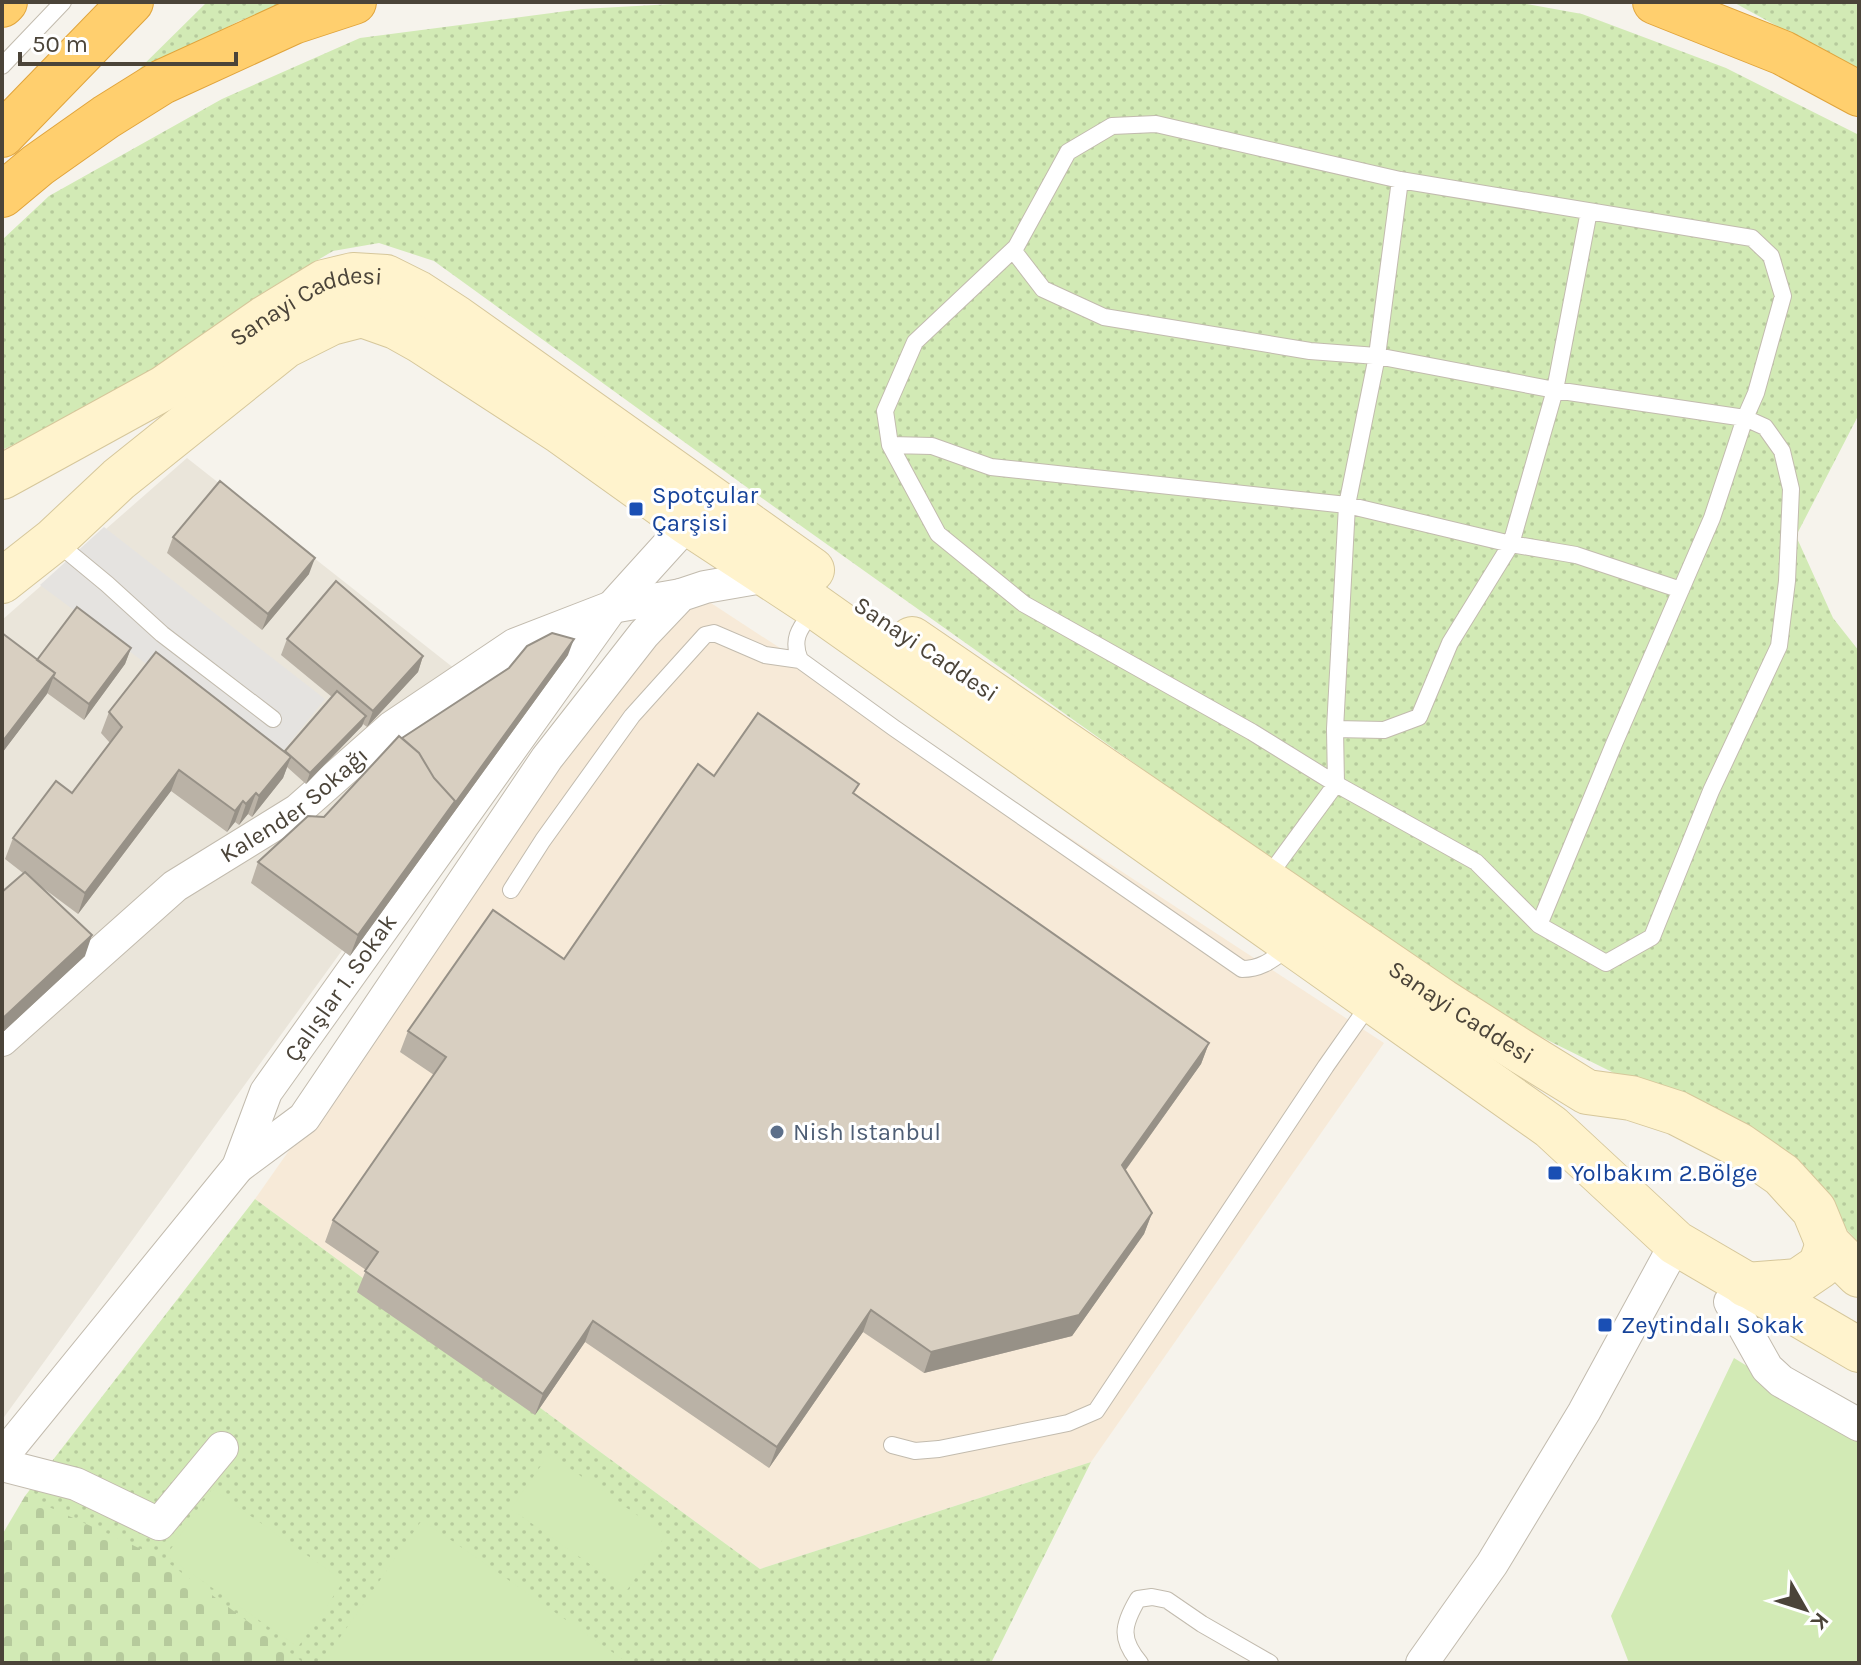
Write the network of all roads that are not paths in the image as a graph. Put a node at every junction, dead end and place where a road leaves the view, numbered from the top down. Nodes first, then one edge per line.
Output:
1 (131, 2) edge
2 (354, 2) edge
3 (1655, 2) edge
4 (60, 6) edge
5 (2, 66) edge
6 (1859, 94) edge
7 (2, 135) edge
8 (1400, 180) junction
9 (2, 195) edge
10 (1589, 211) junction
11 (1013, 250) junction
12 (1377, 356) junction
13 (1555, 390) junction
14 (1745, 418) junction
15 (890, 445) junction
16 (2, 477) edge
17 (1347, 505) junction
18 (688, 523) junction
19 (54, 540) junction
20 (1511, 544) junction
21 (5, 574) edge
22 (769, 576) junction
23 (1681, 590) junction
24 (681, 595) junction
25 (612, 607) junction
26 (816, 607) junction
27 (800, 660) junction
28 (273, 719) dead end
29 (1335, 729) junction
30 (1336, 784) junction
31 (1266, 880) junction
32 (511, 890) dead end
33 (1539, 925) junction
34 (1292, 945) junction
35 (1371, 1001) junction
36 (1431, 1018) junction
37 (2, 1040) edge
38 (1631, 1098) junction
39 (1589, 1164) junction
40 (238, 1167) junction
41 (1676, 1243) junction
42 (1828, 1244) junction
43 (1859, 1275) edge
44 (1746, 1285) junction
45 (1859, 1350) edge
46 (1859, 1425) edge
47 (892, 1445) dead end
48 (222, 1448) dead end
49 (2, 1457) edge
50 (2, 1465) edge
51 (1140, 1663) edge
52 (1270, 1663) edge
53 (1422, 1663) edge

1 - 7 highway
2 - 9 highway
3 - 6 highway
4 - 5 lane
8 - 10 lane
8 - 11 lane
8 - 12 lane
10 - 13 lane
10 - 14 lane
11 - 12 lane
11 - 15 lane
12 - 13 lane
12 - 17 lane
13 - 14 lane
13 - 20 lane
14 - 23 lane
14 - 33 lane
15 - 17 lane
15 - 30 lane
16 - 31 main road, Sanayi Caddesi
17 - 20 lane
17 - 29 lane
18 - 19 main road, Sanayi Caddesi
18 - 22 main road, Sanayi Caddesi
18 - 25 street, Çalışlar 1. Sokak
19 - 21 main road, Sanayi Caddesi
19 - 28 lane
20 - 23 lane
20 - 29 lane
22 - 24 street, Kalender Sokağı
22 - 26 main road, Sanayi Caddesi
23 - 33 lane
24 - 25 street, Kalender Sokağı
24 - 40 street
25 - 37 street, Kalender Sokağı
25 - 40 street, Çalışlar 1. Sokak
26 - 27 lane
26 - 34 main road, Sanayi Caddesi
27 - 32 lane
27 - 34 lane
29 - 30 lane
30 - 31 lane
30 - 33 lane
31 - 36 main road, Sanayi Caddesi
34 - 35 main road, Sanayi Caddesi
35 - 36 main road, Sanayi Caddesi
35 - 47 lane
36 - 38 main road, Sanayi Caddesi
36 - 39 main road, Sanayi Caddesi
38 - 39 main road
38 - 42 main road, Sanayi Caddesi
39 - 41 main road, Sanayi Caddesi
40 - 49 street, Çalışlar 1. Sokak
41 - 44 main road, Sanayi Caddesi
41 - 53 street
42 - 43 main road, Sanayi Caddesi
42 - 44 main road
44 - 45 main road, Sanayi Caddesi
44 - 46 street
48 - 50 street
51 - 52 lane

